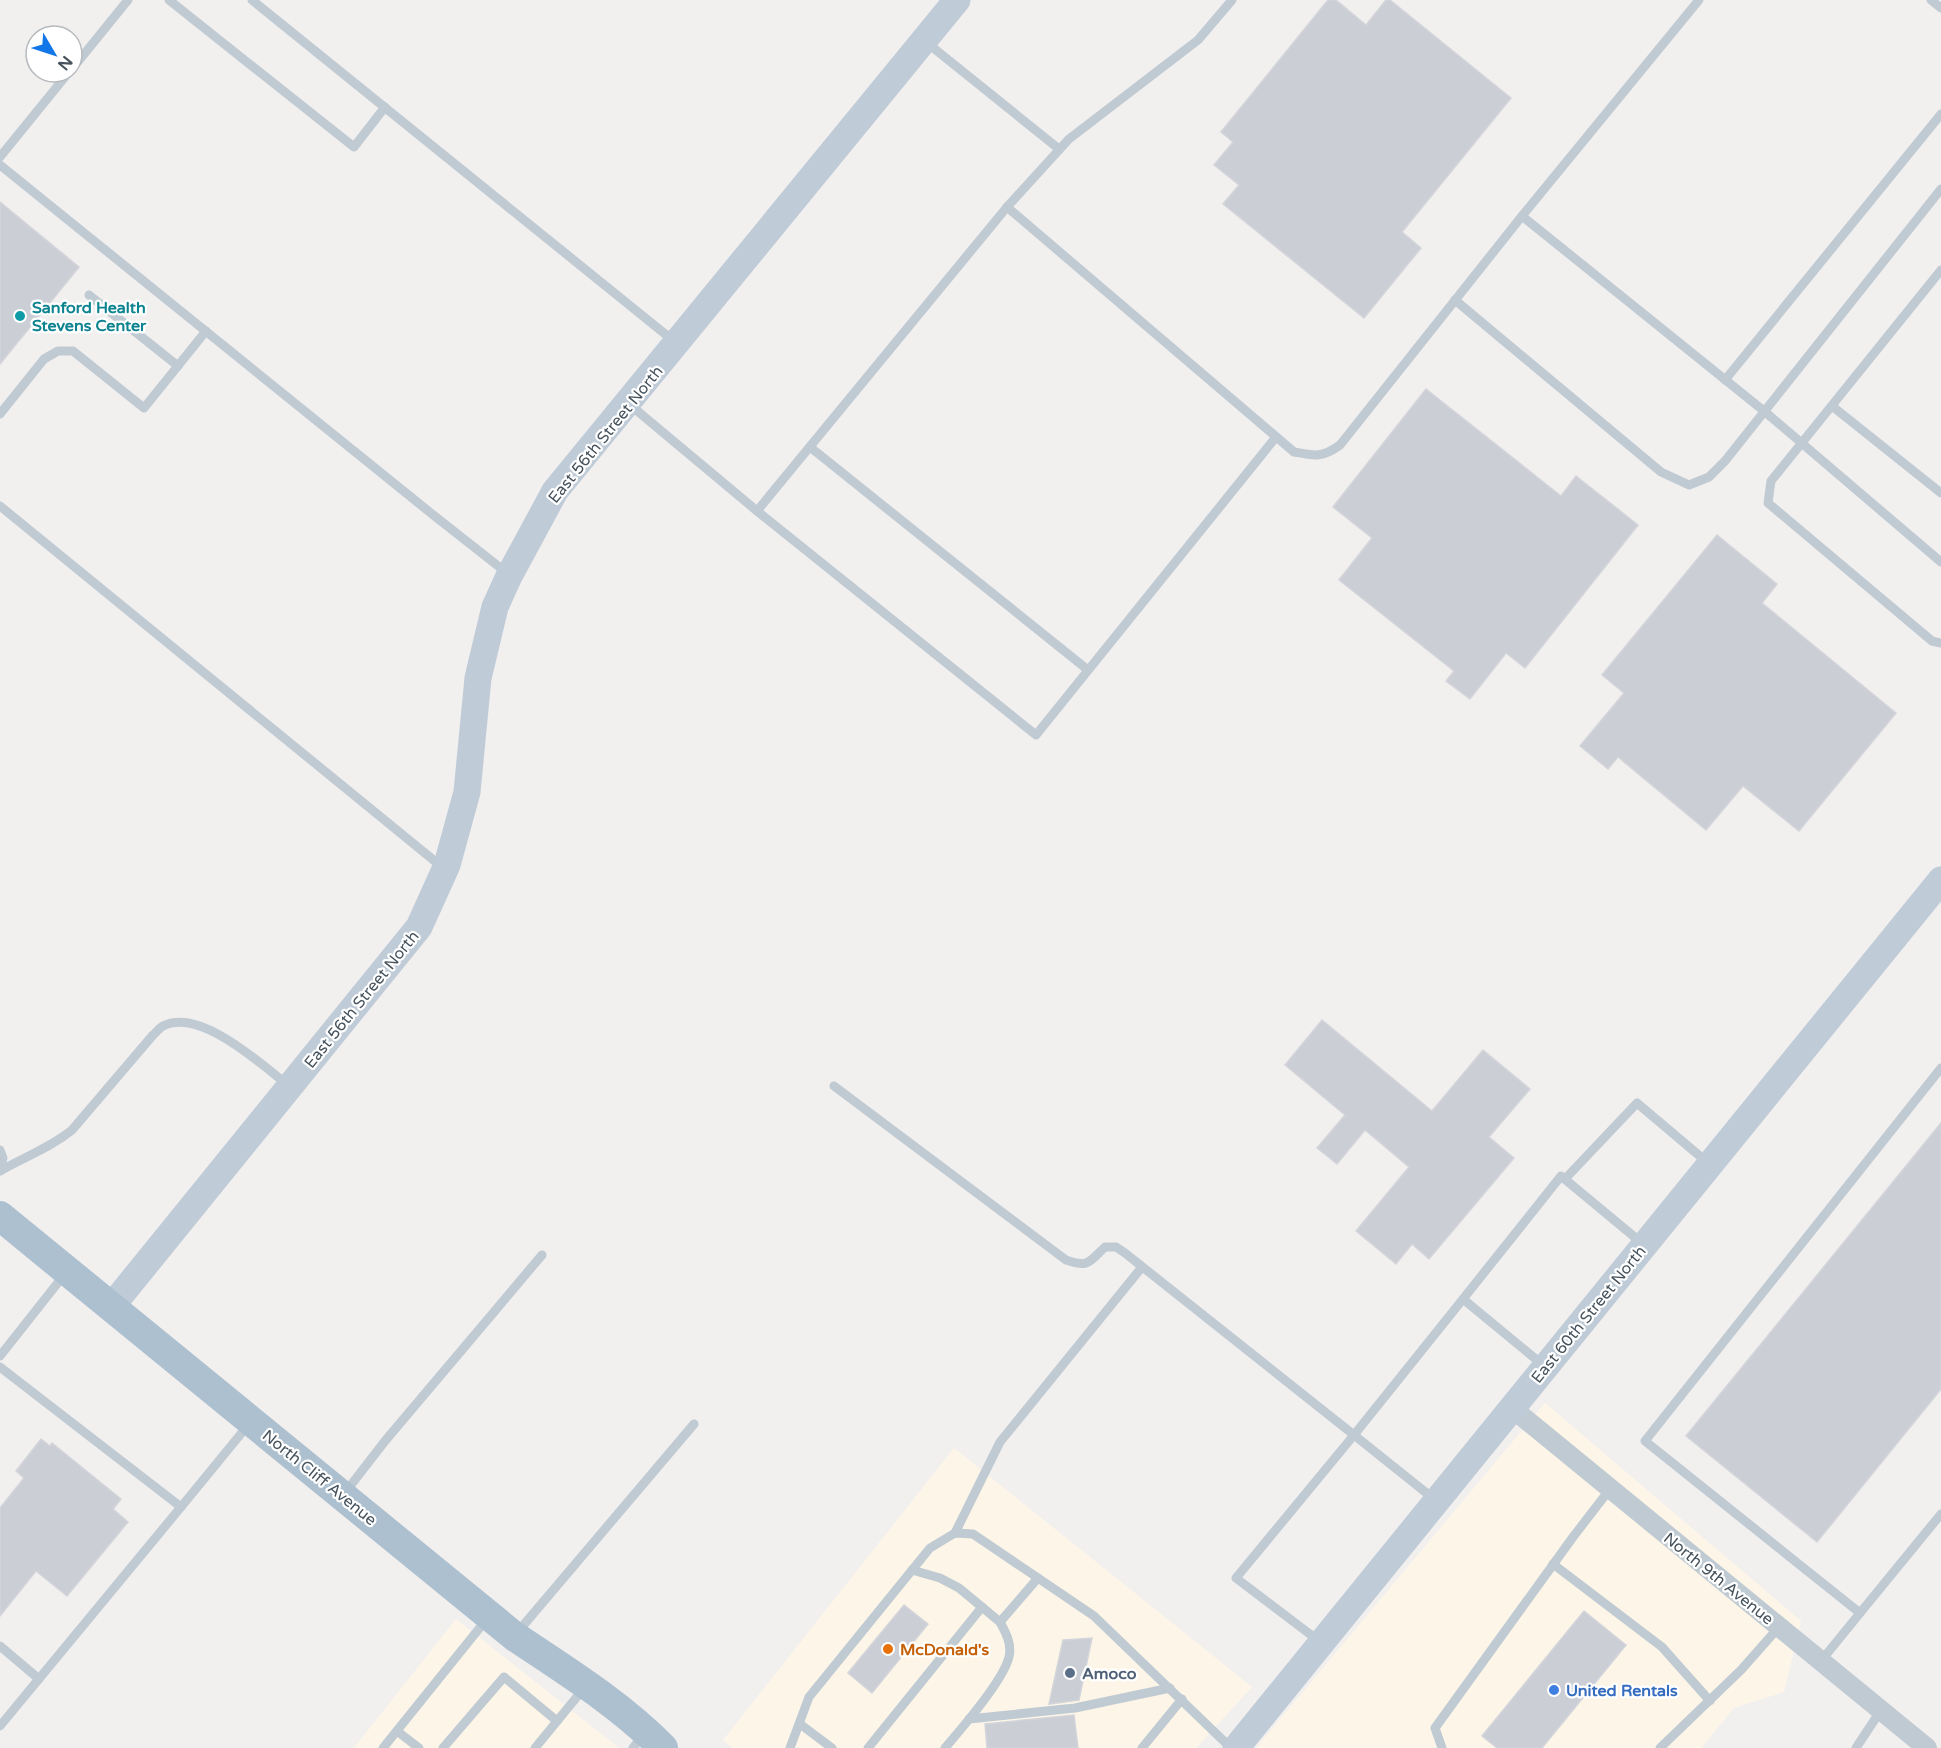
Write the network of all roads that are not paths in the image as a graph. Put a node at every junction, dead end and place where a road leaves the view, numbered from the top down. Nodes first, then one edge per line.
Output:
1 (128, 0) edge
2 (169, 0) edge
3 (252, 0) edge
4 (957, 0) edge
5 (1232, 0) edge
6 (1699, 0) edge
7 (1931, 0) edge
8 (1941, 8) edge
9 (924, 40) junction
10 (84, 54) edge
11 (60, 84) edge
12 (385, 107) junction
13 (1941, 114) edge
14 (1059, 149) junction
15 (0, 157) edge
16 (0, 165) edge
17 (1941, 189) edge
18 (1007, 207) junction
19 (1522, 216) junction
20 (1941, 270) edge
21 (89, 295) dead end
22 (1455, 300) junction
23 (206, 331) junction
24 (677, 344) junction
25 (178, 366) junction
26 (1725, 380) junction
27 (628, 404) junction
28 (1832, 406) junction
29 (1764, 411) junction
30 (0, 414) edge
31 (1276, 437) junction
32 (1801, 442) junction
33 (810, 447) junction
34 (1941, 493) edge
35 (0, 506) edge
36 (757, 511) junction
37 (1941, 562) edge
38 (509, 574) junction
39 (1941, 644) edge
40 (1088, 670) junction
41 (444, 869) junction
42 (1939, 886) edge
43 (1941, 1068) edge
44 (834, 1086) dead end
45 (290, 1087) junction
46 (0, 1150) edge
47 (1710, 1165) junction
48 (0, 1170) edge
49 (1565, 1179) junction
50 (0, 1216) edge
51 (1645, 1245) junction
52 (542, 1255) dead end
53 (1142, 1267) junction
54 (67, 1271) junction
55 (1463, 1299) junction
56 (111, 1307) junction
57 (0, 1356) edge
58 (0, 1367) edge
59 (1546, 1367) junction
60 (1512, 1408) junction
61 (252, 1422) junction
62 (694, 1424) dead end
63 (1354, 1435) junction
64 (1610, 1489) junction
65 (343, 1496) junction
66 (1436, 1501) junction
67 (181, 1507) junction
68 (1941, 1514) edge
69 (955, 1533) junction
70 (1553, 1564) junction
71 (912, 1570) junction
72 (1038, 1578) junction
73 (982, 1607) junction
74 (1860, 1613) junction
75 (489, 1616) junction
76 (1000, 1622) junction
77 (1779, 1627) junction
78 (514, 1636) junction
79 (1321, 1643) junction
80 (0, 1646) edge
81 (1821, 1661) junction
82 (39, 1679) junction
83 (586, 1685) junction
84 (1170, 1688) junction
85 (1182, 1699) junction
86 (1710, 1701) junction
87 (1881, 1710) junction
88 (969, 1719) junction
89 (557, 1721) junction
90 (800, 1724) junction
91 (0, 1726) edge
92 (397, 1731) junction
93 (648, 1742) edge
94 (383, 1748) edge
95 (419, 1748) edge
96 (443, 1748) edge
97 (535, 1748) edge
98 (677, 1748) edge
99 (790, 1748) edge
100 (832, 1748) edge
101 (868, 1748) edge
102 (945, 1748) edge
103 (1142, 1748) edge
104 (1231, 1748) edge
105 (1236, 1748) edge
106 (1442, 1748) edge
107 (1660, 1748) edge
108 (1857, 1748) edge
109 (1927, 1748) edge

1 - 10 lane
2 - 12 lane
3 - 12 lane
4 - 9 street, East 56th Street North
5 - 14 lane
6 - 19 lane
7 - 8 lane
9 - 14 lane
9 - 24 street, East 56th Street North
11 - 15 lane
12 - 24 lane
13 - 26 lane
14 - 18 lane
16 - 23 lane
17 - 29 lane
18 - 31 lane
18 - 33 lane
19 - 22 lane
19 - 26 lane
20 - 28 lane
21 - 25 lane
22 - 29 lane
22 - 31 lane
23 - 25 lane
23 - 38 lane
24 - 27 street, East 56th Street North
25 - 30 lane
26 - 29 lane
27 - 36 lane
27 - 38 street, East 56th Street North
28 - 32 lane
28 - 34 lane
29 - 32 lane
31 - 40 lane
32 - 37 lane
32 - 39 lane
33 - 36 lane
33 - 40 lane
35 - 41 lane
36 - 40 lane
38 - 41 street, East 56th Street North
41 - 45 street, East 56th Street North
42 - 47 street, East 60th Street North
43 - 74 lane
44 - 53 lane
45 - 48 lane
45 - 56 street, East 56th Street North
46 - 48 lane
47 - 49 lane
47 - 51 street, East 60th Street North
49 - 51 lane
49 - 55 lane
50 - 54 main road, North Cliff Avenue
51 - 59 street, East 60th Street North
52 - 65 lane
53 - 63 lane
53 - 69 lane
54 - 56 main road, North Cliff Avenue
54 - 57 lane
55 - 59 lane
55 - 63 lane
56 - 61 main road, North Cliff Avenue
58 - 67 lane
59 - 60 street, East 60th Street North
60 - 64 street, North 9th Avenue
60 - 66 street, East 60th Street North
61 - 65 main road, North Cliff Avenue
61 - 67 lane
62 - 78 lane
63 - 66 lane
63 - 79 lane
64 - 70 lane
64 - 77 street, North 9th Avenue
65 - 75 main road, North Cliff Avenue
66 - 79 street, East 60th Street North
67 - 82 lane
68 - 74 lane
69 - 71 lane
69 - 72 lane
70 - 86 lane
70 - 106 lane
71 - 73 lane
71 - 90 lane
72 - 76 lane
72 - 84 lane
73 - 76 lane
73 - 101 lane
74 - 81 lane
75 - 78 main road, North Cliff Avenue
75 - 92 lane
76 - 88 lane
77 - 81 street, North 9th Avenue
77 - 86 lane
78 - 83 main road, North Cliff Avenue
79 - 105 street, East 60th Street North
80 - 82 lane
81 - 87 street, North 9th Avenue
82 - 91 lane
83 - 89 lane
83 - 93 main road, North Cliff Avenue
84 - 85 lane
84 - 88 lane
85 - 103 lane
85 - 104 lane
86 - 107 lane
87 - 108 lane
87 - 109 street, North 9th Avenue
88 - 102 lane
89 - 96 lane
89 - 97 lane
90 - 99 lane
90 - 100 lane
92 - 94 lane
92 - 95 lane
93 - 98 main road, North Cliff Avenue

